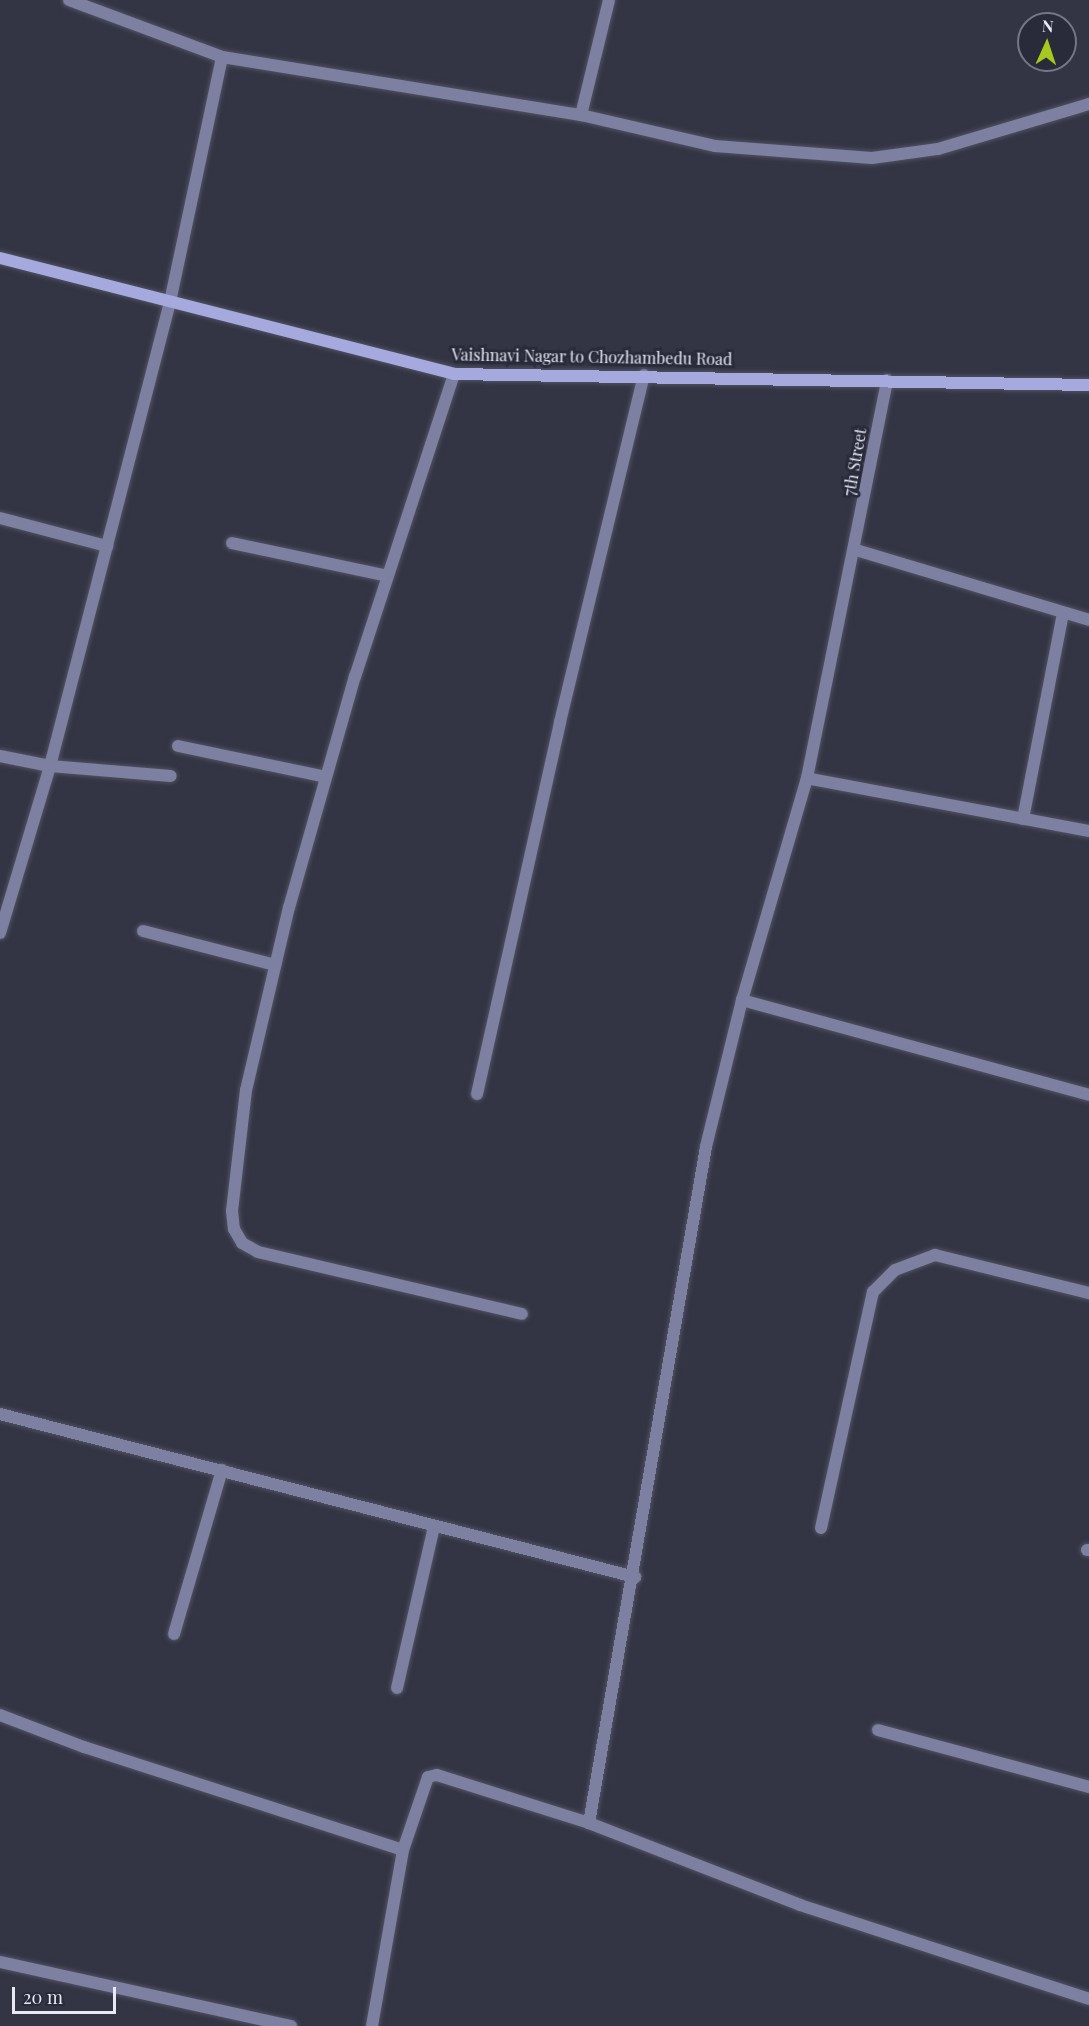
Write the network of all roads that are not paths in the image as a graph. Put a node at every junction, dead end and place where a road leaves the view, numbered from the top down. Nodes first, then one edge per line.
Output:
1 (69, 0) edge
2 (609, 0) edge
3 (222, 57) junction
4 (1089, 104) edge
5 (580, 115) junction
6 (0, 258) edge
7 (170, 302) junction
8 (454, 374) junction
9 (644, 375) junction
10 (887, 380) junction
11 (1089, 385) edge
12 (0, 518) edge
13 (232, 543) dead end
14 (107, 546) junction
15 (856, 550) junction
16 (388, 576) junction
17 (1063, 614) junction
18 (1089, 620) edge
19 (178, 746) dead end
20 (0, 756) edge
21 (50, 766) junction
22 (171, 776) dead end
23 (326, 777) junction
24 (807, 778) junction
25 (1023, 819) junction
26 (1089, 831) edge
27 (143, 932) dead end
28 (0, 933) edge
29 (275, 965) junction
30 (742, 1000) junction
31 (477, 1094) dead end
32 (1089, 1095) edge
33 (1089, 1293) edge
34 (522, 1314) dead end
35 (0, 1414) edge
36 (222, 1470) junction
37 (434, 1527) junction
38 (821, 1528) dead end
39 (634, 1576) junction
40 (174, 1634) dead end
41 (397, 1688) dead end
42 (0, 1715) edge
43 (878, 1730) dead end
44 (1089, 1787) edge
45 (589, 1823) junction
46 (403, 1850) junction
47 (0, 1962) edge
48 (1089, 1999) edge
49 (291, 2026) edge
50 (372, 2026) edge

1 - 3 street
2 - 5 street
3 - 5 street
3 - 7 street
4 - 5 street
6 - 7 street, Vaishnavi Nagar to Chozhambedu Road
7 - 8 street, Vaishnavi Nagar to Chozhambedu Road
7 - 14 street
8 - 9 street, Vaishnavi Nagar to Chozhambedu Road
8 - 16 street
9 - 10 street, Vaishnavi Nagar to Chozhambedu Road
9 - 31 street
10 - 11 street, Vaishnavi Nagar to Chozhambedu Road
10 - 15 street, 7th Street
12 - 14 street
13 - 16 street
14 - 21 street
15 - 17 street
15 - 24 street, 7th Street
16 - 23 street
17 - 18 street
17 - 25 street
19 - 23 street
20 - 21 street
21 - 22 street
21 - 28 street
23 - 29 street
24 - 25 street
24 - 30 street, 7th Street
25 - 26 street
27 - 29 street
29 - 34 street
30 - 32 street
30 - 39 street, 7th Street
33 - 38 street
35 - 36 street
36 - 37 street
36 - 40 street
37 - 39 street
37 - 41 street
39 - 45 street, 7th Street
42 - 46 street
43 - 44 street
45 - 46 street
45 - 48 street
46 - 50 street
47 - 49 street

